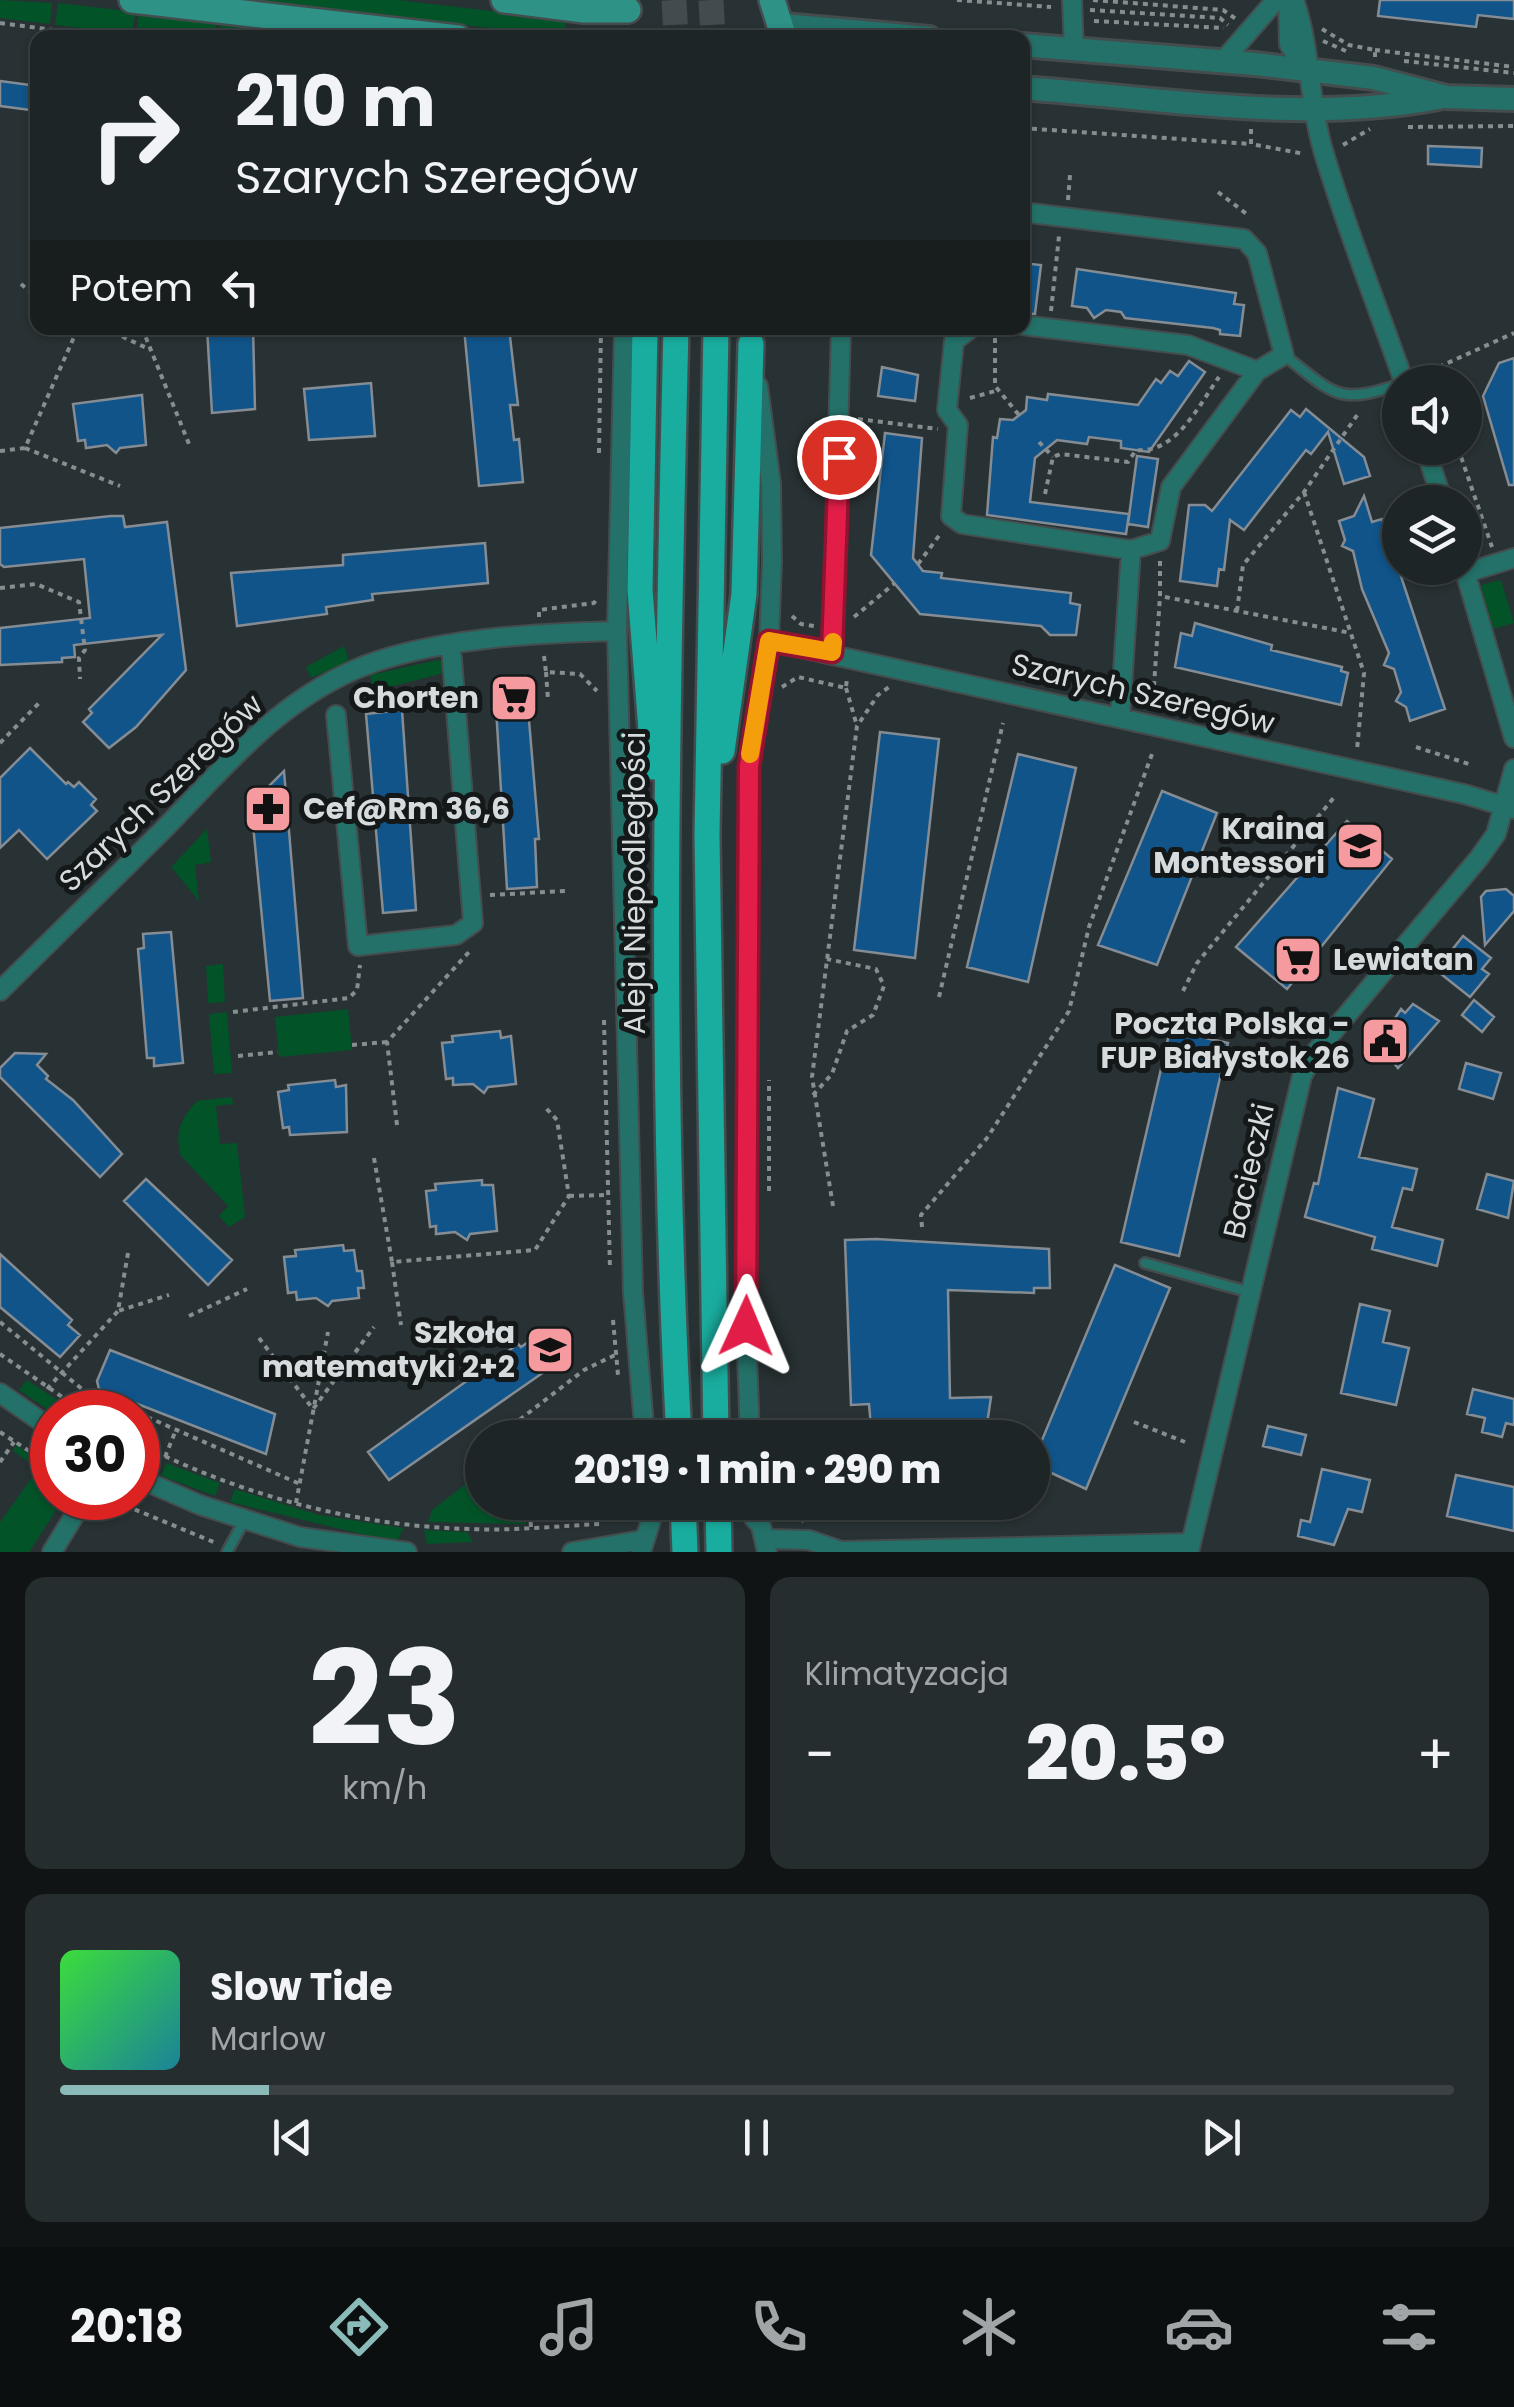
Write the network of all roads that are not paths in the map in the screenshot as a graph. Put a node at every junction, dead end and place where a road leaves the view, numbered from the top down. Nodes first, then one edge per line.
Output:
1 (132, 0) edge
2 (504, 0) edge
3 (772, 0) edge
4 (1276, 0) edge
5 (1291, 0) edge
6 (631, 5) edge
7 (1076, 6) edge
8 (389, 30) edge
9 (623, 30) edge
10 (784, 30) edge
11 (1030, 46) edge
12 (1074, 50) junction
13 (1222, 60) junction
14 (1305, 71) junction
15 (1030, 89) edge
16 (1446, 97) junction
17 (1514, 99) edge
18 (1314, 110) junction
19 (1030, 213) edge
20 (1030, 326) edge
21 (624, 335) edge
22 (645, 335) edge
23 (676, 335) edge
24 (716, 335) edge
25 (841, 335) edge
26 (962, 335) edge
27 (751, 336) edge
28 (1284, 354) junction
29 (1397, 365) edge
30 (1258, 371) junction
31 (1382, 390) edge
32 (1131, 550) junction
33 (1509, 560) edge
34 (1482, 566) edge
35 (1469, 585) edge
36 (618, 631) junction
37 (769, 641) junction
38 (451, 647) junction
39 (841, 654) junction
40 (336, 715) dead end
41 (1120, 717) junction
42 (1514, 738) edge
43 (1514, 769) edge
44 (1509, 807) edge
45 (707, 834) junction
46 (664, 842) junction
47 (0, 991) edge
48 (1146, 1263) dead end
49 (1249, 1292) junction
50 (0, 1393) edge
51 (30, 1414) edge
52 (644, 1420) edge
53 (678, 1420) edge
54 (716, 1420) edge
55 (749, 1420) edge
56 (160, 1486) edge
57 (245, 1519) junction
58 (72, 1520) edge
59 (656, 1520) edge
60 (671, 1520) edge
61 (718, 1520) edge
62 (753, 1520) edge
63 (766, 1545) edge
64 (641, 1546) edge
65 (1099, 1548) edge
66 (1190, 1548) edge
67 (229, 1550) edge
68 (910, 1550) edge
69 (840, 1551) edge
70 (52, 1552) edge
71 (407, 1552) edge
72 (572, 1552) edge
73 (686, 1552) edge
74 (719, 1552) edge

1 - 8 main road
2 - 6 main road
3 - 10 main road
4 - 13 street
5 - 14 street
5 - 14 street
6 - 9 main road
7 - 12 street
11 - 12 street
12 - 13 street
13 - 14 street
14 - 16 street
14 - 18 street
15 - 18 street
16 - 17 street
16 - 18 street
18 - 29 street
19 - 28 street
20 - 30 street
21 - 36 street
22 - 46 main road
23 - 46 main road, Aleja Niepodległości
24 - 45 main road
25 - 39 street
26 - 32 street
27 - 37 street
27 - 45 main road
28 - 30 street
28 - 31 lane
30 - 32 street
32 - 41 street
33 - 34 street
35 - 42 street
36 - 38 street, Szarych Szeregów
36 - 52 street
37 - 39 street, Szarych Szeregów
37 - 55 street
38 - 40 street
38 - 47 street, Szarych Szeregów
39 - 41 street, Szarych Szeregów
41 - 44 street, Szarych Szeregów
43 - 44 street, Bacieczki
44 - 49 street, Bacieczki
45 - 54 main road
46 - 53 main road, Aleja Niepodległości
48 - 49 lane
49 - 66 street, Bacieczki
50 - 51 street
56 - 57 street
57 - 67 lane
57 - 71 street
58 - 70 street
59 - 64 street
60 - 73 main road
61 - 74 main road
62 - 63 street
63 - 69 street
64 - 72 street
65 - 66 street
65 - 68 street
68 - 69 street

